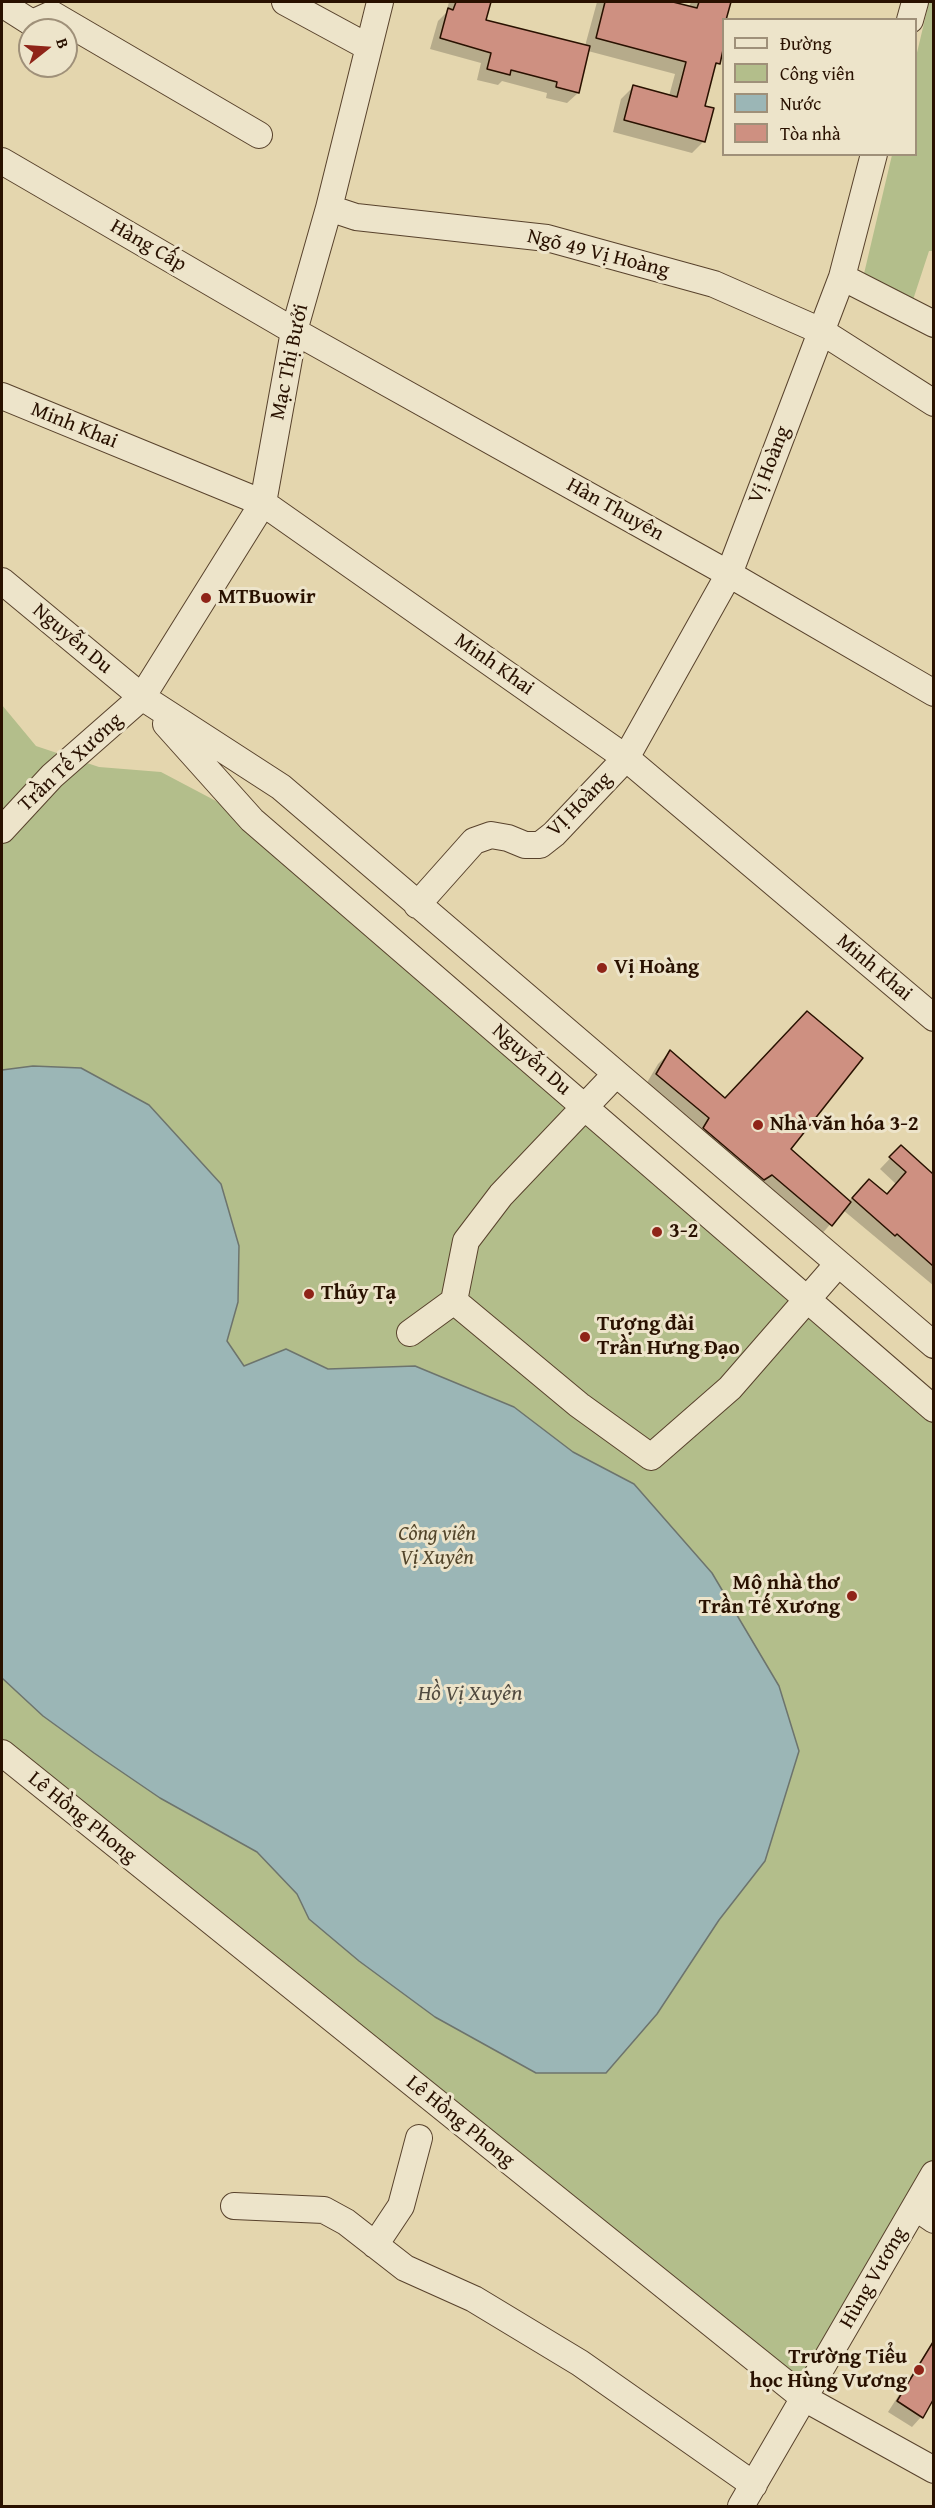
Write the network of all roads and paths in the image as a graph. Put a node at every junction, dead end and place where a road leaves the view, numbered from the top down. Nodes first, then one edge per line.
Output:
1 (285, 2) edge
2 (380, 2) edge
3 (915, 2) edge
4 (2, 4) edge
5 (911, 18) edge
6 (368, 47) junction
7 (259, 135) dead end
8 (873, 156) edge
9 (2, 161) edge
10 (329, 208) junction
11 (842, 277) junction
12 (933, 324) edge
13 (294, 331) junction
14 (821, 331) junction
15 (2, 396) edge
16 (933, 403) edge
17 (262, 503) junction
18 (729, 574) junction
19 (2, 581) edge
20 (933, 693) edge
21 (142, 697) junction
22 (626, 758) junction
23 (2, 830) edge
24 (417, 905) junction
25 (933, 1018) edge
26 (616, 1074) junction
27 (583, 1106) junction
28 (838, 1264) junction
29 (808, 1300) junction
30 (454, 1301) junction
31 (410, 1333) dead end
32 (933, 1345) edge
33 (933, 1409) edge
34 (2, 1753) edge
35 (419, 2138) dead end
36 (933, 2174) edge
37 (234, 2206) dead end
38 (924, 2214) edge
39 (375, 2245) junction
40 (804, 2398) junction
41 (933, 2470) edge
42 (748, 2496) edge

1 - 6 street
2 - 6 street, Mạc Thị Bưởi
3 - 5 street
4 - 7 street
6 - 10 street, Mạc Thị Bưởi
8 - 11 street, Vị Hoàng
9 - 13 street, Hàng Cấp
10 - 13 street, Mạc Thị Bưởi
10 - 14 street, Ngõ 49 Vị Hoàng
11 - 12 street
11 - 14 street, Vị Hoàng
13 - 17 street, Mạc Thị Bưởi
13 - 18 street, Hàn Thuyên
14 - 16 street, Ngõ 49 Vị Hoàng
14 - 18 street, Vị Hoàng
15 - 17 street, Minh Khai
17 - 21 street, Mạc Thị Bưởi
17 - 22 street, Minh Khai
18 - 20 street, Hàn Thuyên
18 - 22 street, Vị Hoàng
19 - 21 street, Nguyễn Du
21 - 23 street, Trần Tế Xương
21 - 24 street, Nguyễn Du
21 - 27 street, Nguyễn Du
22 - 24 street, VỊ Hoàng
22 - 25 street, Minh Khai
24 - 26 street, Nguyễn Du
26 - 27 street
26 - 28 street, Nguyễn Du
27 - 29 street, Nguyễn Du
27 - 30 street
28 - 29 street
28 - 32 street, Nguyễn Du
29 - 30 street
29 - 33 street, Nguyễn Du
30 - 31 street
34 - 40 street, Lê Hồng Phong
35 - 39 street
36 - 38 street, Hùng Vương
37 - 39 street
38 - 40 street, Hùng Vương
39 - 42 street
40 - 41 street, Lê Hồng Phong
40 - 42 street, Hùng Vương

